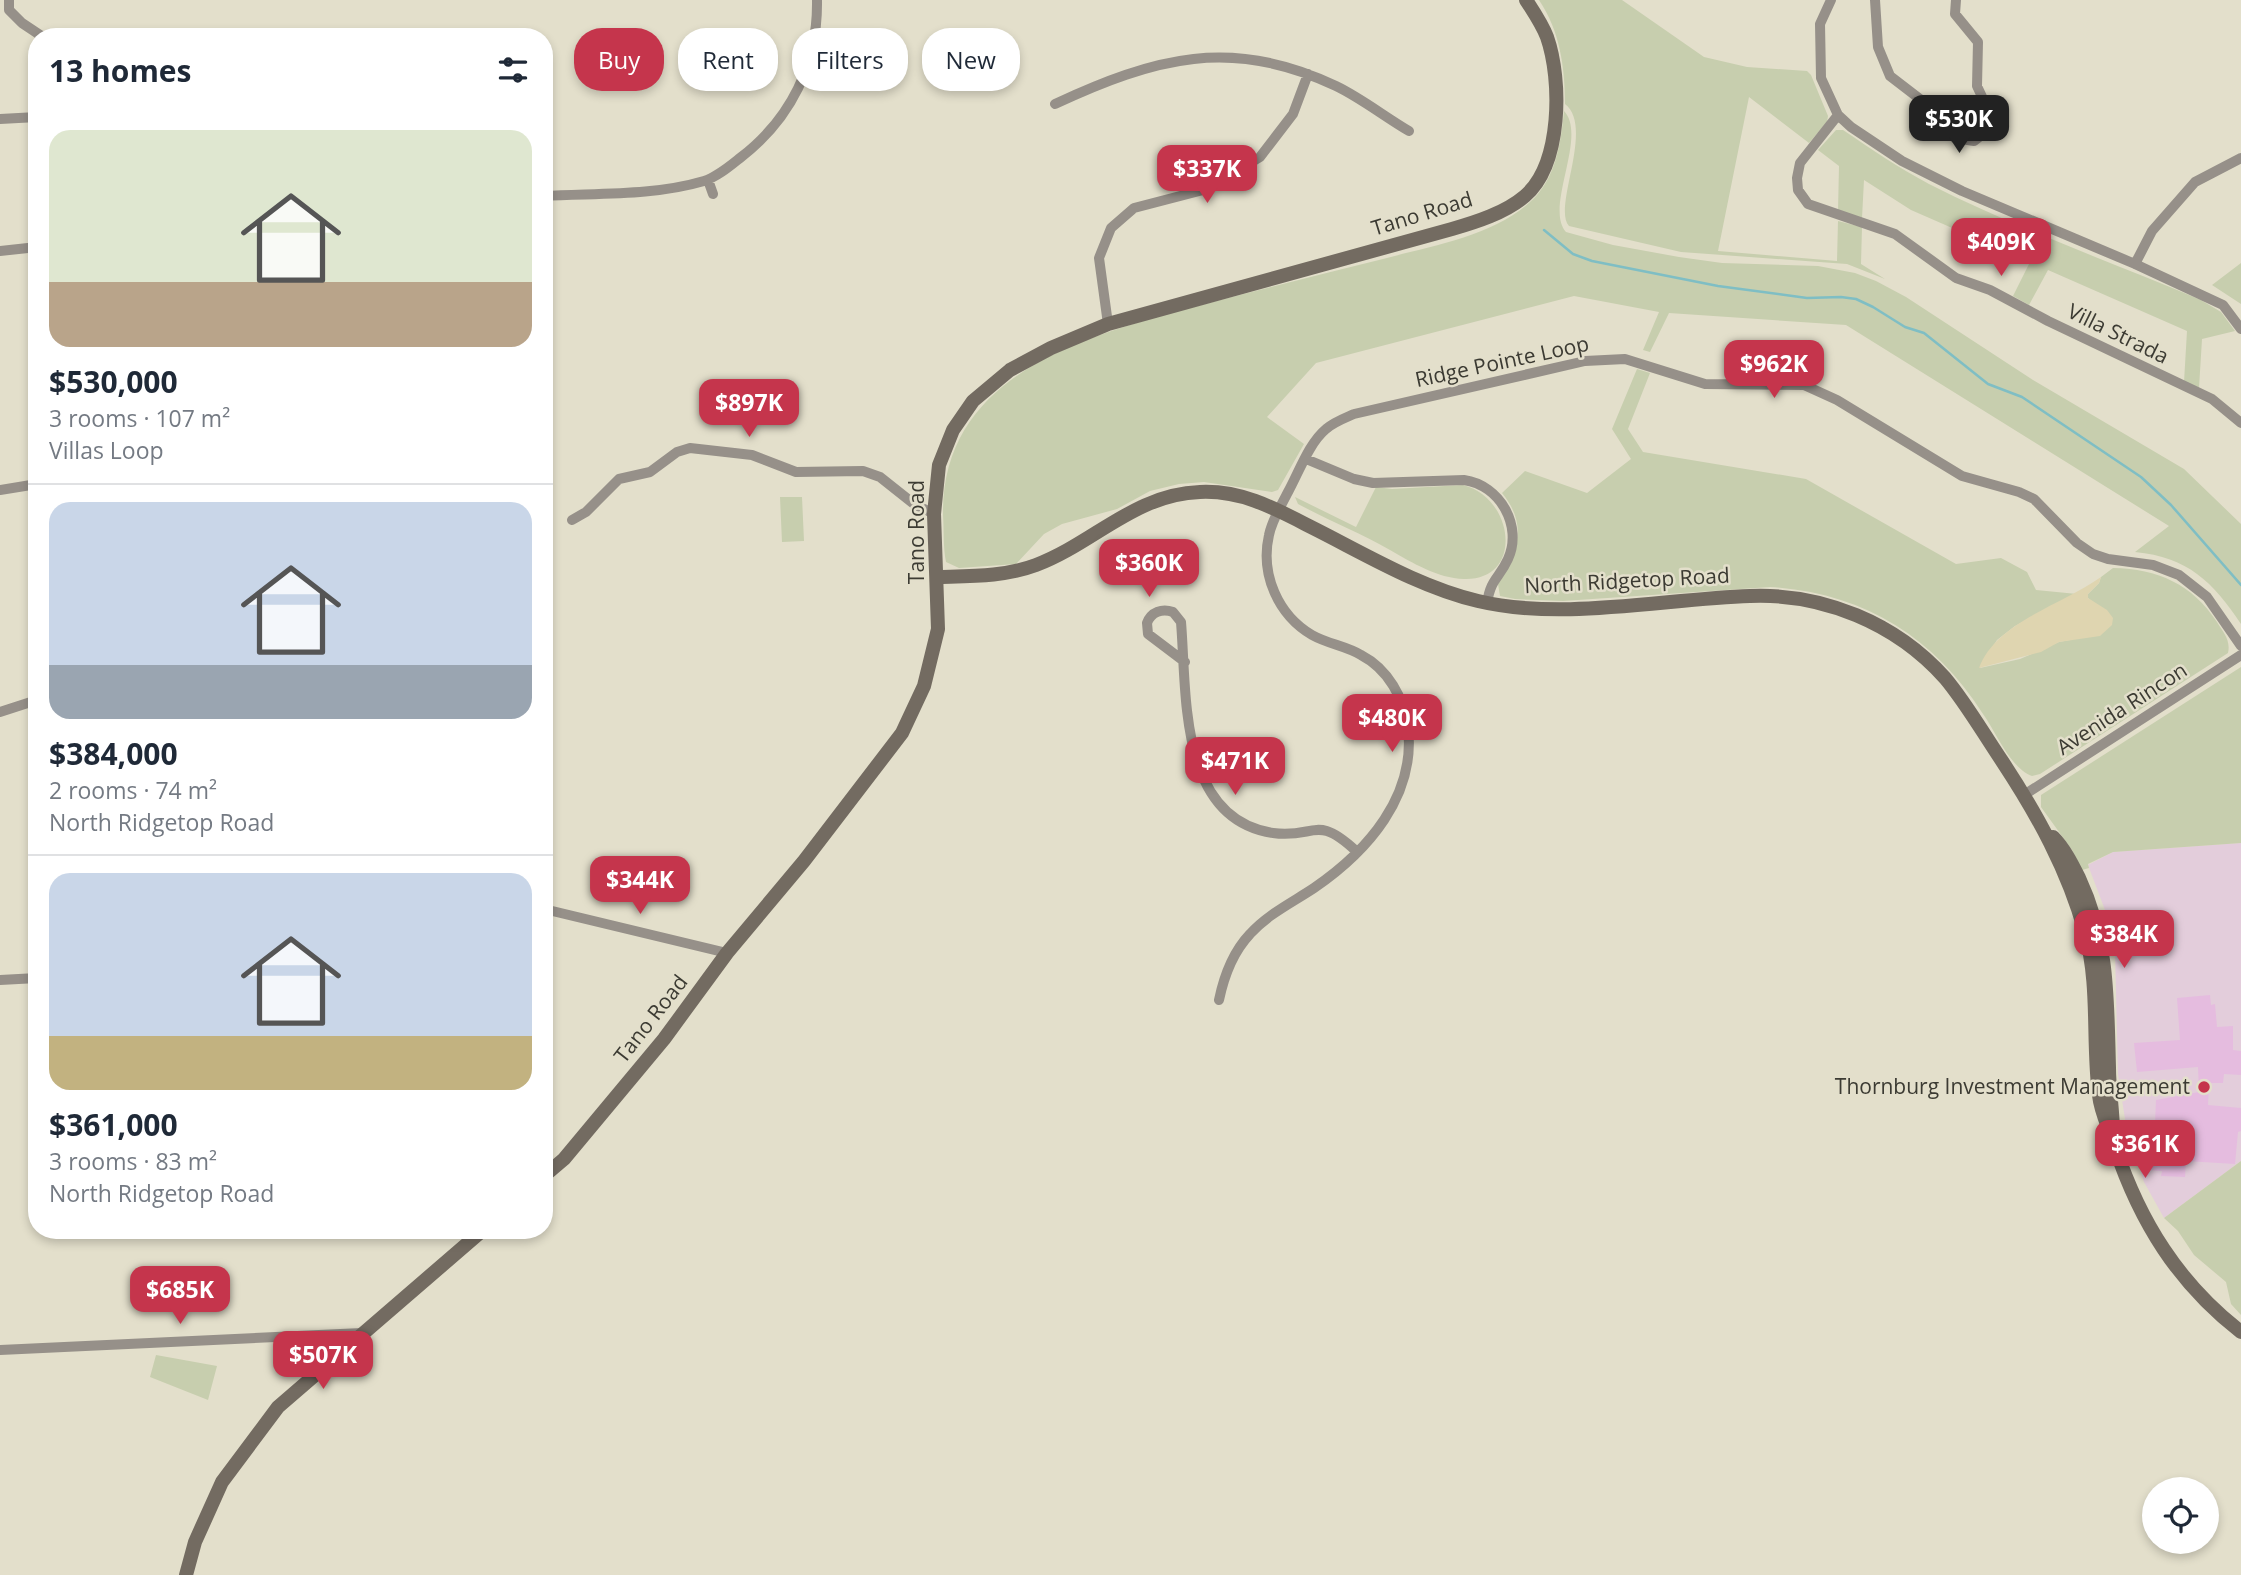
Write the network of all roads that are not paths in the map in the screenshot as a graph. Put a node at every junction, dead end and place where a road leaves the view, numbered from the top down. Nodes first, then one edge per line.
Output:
1 (9, 0) edge
2 (817, 0) edge
3 (1525, 0) edge
4 (1831, 0) edge
5 (1875, 0) edge
6 (1956, 0) edge
7 (30, 28) edge
8 (1308, 74) junction
9 (1055, 104) dead end
10 (1838, 114) junction
11 (28, 118) edge
12 (0, 120) edge
13 (1409, 131) dead end
14 (2241, 158) edge
15 (708, 180) junction
16 (713, 194) dead end
17 (553, 196) edge
18 (28, 248) edge
19 (0, 251) edge
20 (2135, 264) junction
21 (1108, 324) junction
22 (2241, 329) edge
23 (2241, 423) edge
24 (1306, 459) junction
25 (28, 485) edge
26 (0, 490) edge
27 (1279, 510) junction
28 (934, 514) junction
29 (572, 520) dead end
30 (937, 577) junction
31 (1487, 603) junction
32 (2241, 646) edge
33 (2241, 655) edge
34 (1185, 662) junction
35 (28, 703) edge
36 (0, 712) edge
37 (2024, 795) junction
38 (1356, 852) junction
39 (553, 910) edge
40 (727, 953) junction
41 (28, 978) edge
42 (0, 979) edge
43 (1219, 1000) dead end
44 (553, 1168) edge
45 (472, 1239) edge
46 (2241, 1332) edge
47 (362, 1333) junction
48 (0, 1350) edge
49 (186, 1575) edge

1 - 7 street
2 - 15 street
3 - 21 street, Tano Road
4 - 10 street
5 - 6 street
8 - 9 street
8 - 13 street
8 - 21 street
10 - 20 street
10 - 23 street, Villa Strada
11 - 12 street
14 - 20 street
15 - 16 street
15 - 17 street
18 - 19 street
20 - 22 street
21 - 28 street, Tano Road
24 - 27 street, Ridge Pointe Loop
24 - 31 street
24 - 32 street, Ridge Pointe Loop
25 - 26 street
27 - 30 street, North Ridgetop Road
27 - 31 street, North Ridgetop Road
27 - 38 street, Ridge Pointe Loop
28 - 29 street
28 - 30 street, Tano Road
30 - 40 street, Tano Road
31 - 37 street, North Ridgetop Road
33 - 37 street, Avenida Rincon
34 - 34 street
34 - 38 street
35 - 36 street
37 - 46 street, North Ridgetop Road
38 - 43 street, Ridge Pointe Loop
39 - 40 street
40 - 44 street, Tano Road
41 - 42 street
45 - 47 street
47 - 48 street
47 - 49 street

